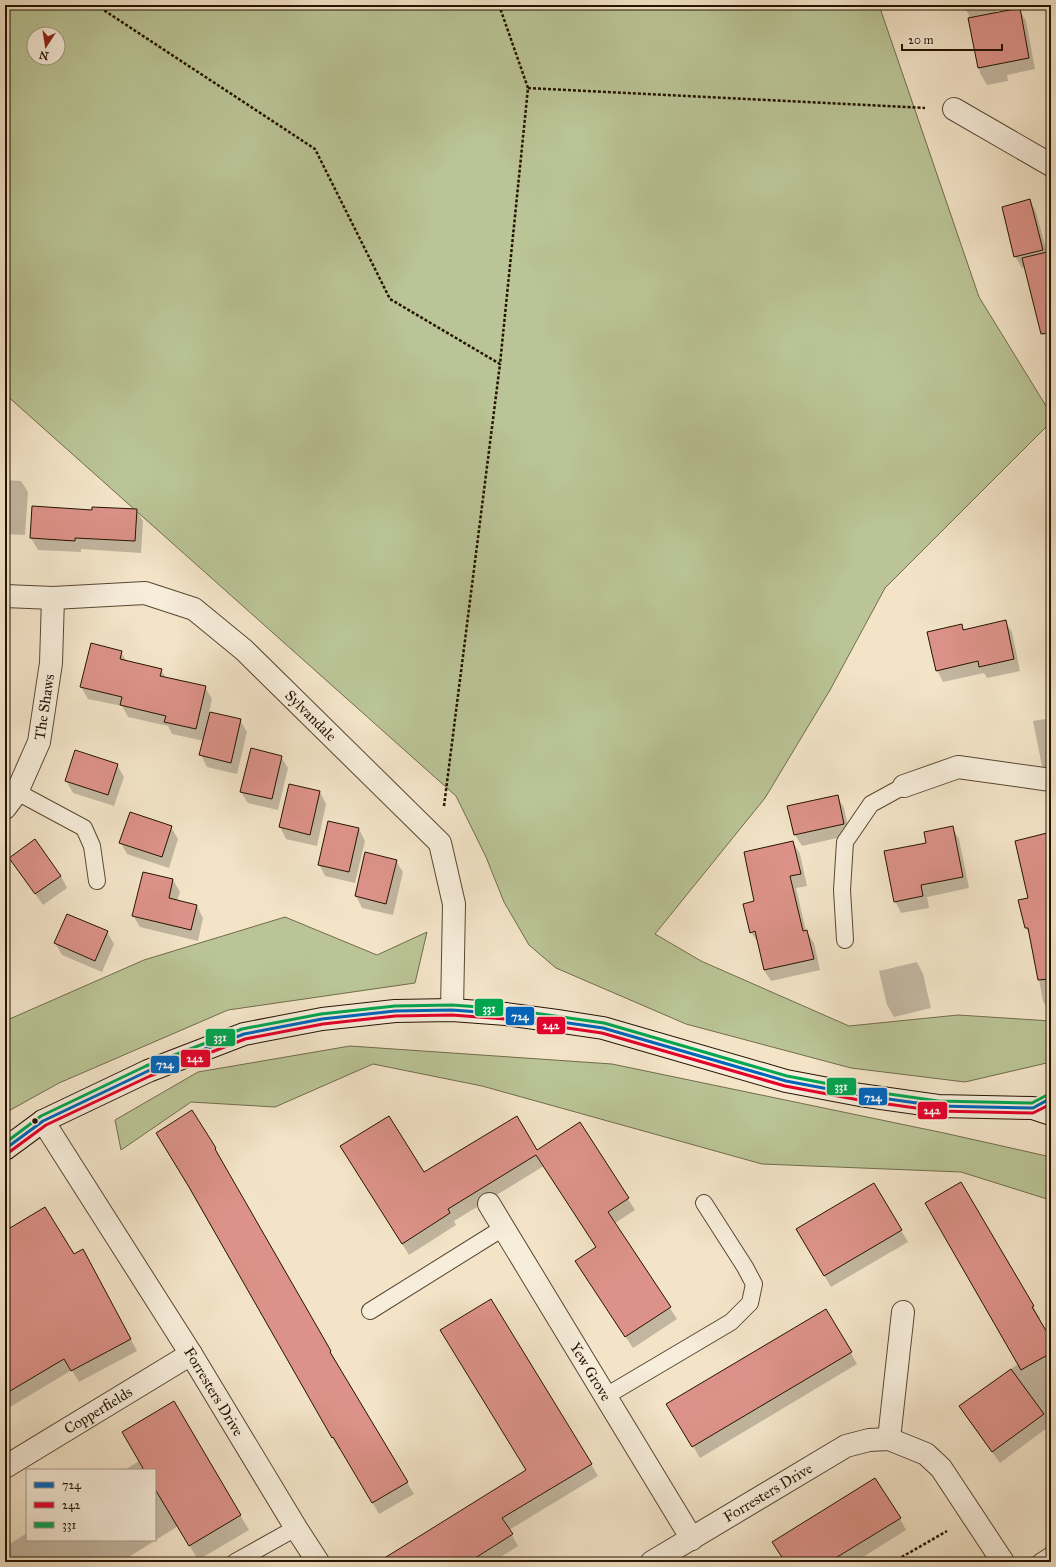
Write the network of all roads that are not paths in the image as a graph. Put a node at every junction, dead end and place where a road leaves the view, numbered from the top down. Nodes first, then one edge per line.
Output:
1 (954, 109) road end
2 (1051, 165) edge
3 (5, 596) edge
4 (53, 598) junction
5 (1051, 780) edge
6 (904, 786) joint
7 (11, 800) edge
8 (97, 881) dead end
9 (846, 940) dead end
10 (452, 1010) junction
11 (1045, 1107) edge
12 (44, 1121) junction
13 (5, 1149) edge
14 (704, 1203) dead end
15 (489, 1204) dead end
16 (503, 1228) junction
17 (370, 1311) dead end
18 (904, 1312) dead end
19 (191, 1354) junction
20 (606, 1396) junction
21 (889, 1439) junction
22 (5, 1467) edge
23 (296, 1528) junction
24 (692, 1539) junction
25 (1051, 1555) edge
26 (235, 1562) edge
27 (318, 1562) edge
28 (652, 1562) edge
29 (1003, 1562) edge
30 (1040, 1562) edge

1 - 2 street
3 - 4 street, Sylvandale
4 - 7 street, The Shaws
4 - 10 street, Sylvandale
5 - 6 street
6 - 9 lane
7 - 8 lane
10 - 11 street
10 - 12 street
12 - 13 street
12 - 19 street, Forresters Drive
14 - 20 lane
15 - 16 street, Yew Grove
16 - 17 lane
16 - 20 street, Yew Grove
18 - 21 street
19 - 22 street, Copperfields
19 - 23 street, Forresters Drive
20 - 24 street, Yew Grove
21 - 24 street, Forresters Drive
21 - 29 street, Forresters Drive
23 - 26 lane
23 - 27 street, Forresters Drive
24 - 28 street, Forresters Drive
25 - 30 lane

